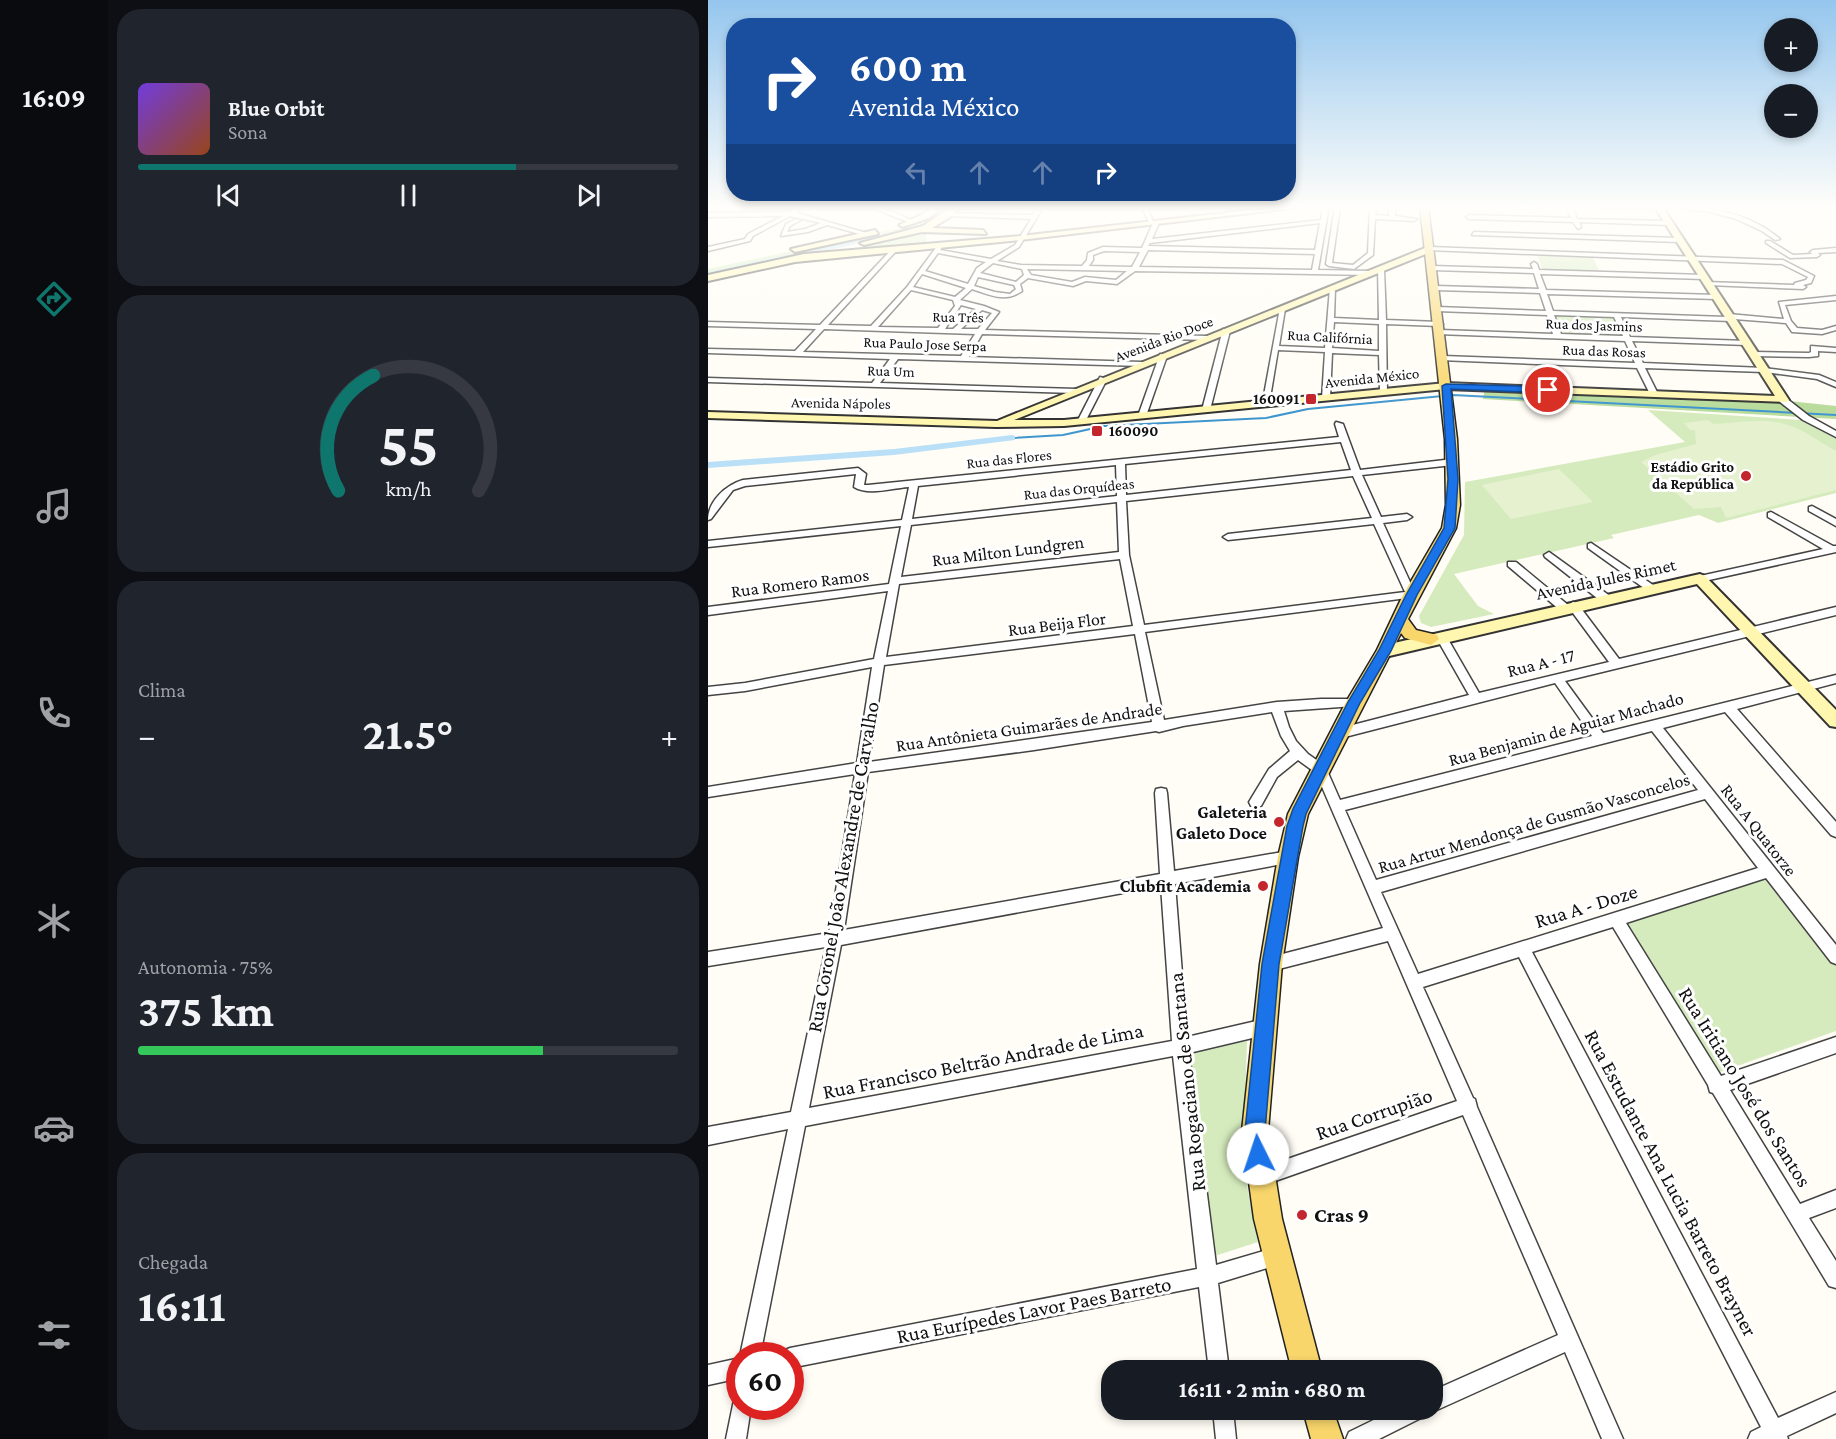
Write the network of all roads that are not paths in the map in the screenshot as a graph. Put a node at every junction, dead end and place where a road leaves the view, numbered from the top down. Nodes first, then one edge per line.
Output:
1 (730, 273) edge
2 (872, 273) edge
3 (920, 273) edge
4 (925, 273) edge
5 (1025, 273) edge
6 (1119, 273) edge
7 (1370, 273) edge
8 (1381, 273) edge
9 (1433, 273) edge
10 (1537, 273) edge
11 (1599, 273) edge
12 (1702, 273) edge
13 (1806, 273) edge
14 (975, 274) joint
15 (1127, 275) joint
16 (1027, 276) junction
17 (1769, 276) dead end
18 (938, 277) junction
19 (708, 278) edge
20 (915, 279) junction
21 (1706, 280) junction
22 (1017, 284) junction
23 (1776, 284) junction
24 (1797, 284) junction
25 (909, 288) junction
26 (969, 288) junction
27 (1434, 288) junction
28 (1332, 289) junction
29 (1543, 292) junction
30 (1716, 297) junction
31 (1825, 298) junction
32 (1836, 298) edge
33 (957, 300) junction
34 (982, 307) junction
35 (1282, 309) junction
36 (1437, 309) junction
37 (1551, 313) junction
38 (1616, 315) junction
39 (1730, 317) junction
40 (1332, 320) junction
41 (1383, 321) junction
42 (1788, 321) junction
43 (708, 324) edge
44 (822, 327) junction
45 (873, 328) junction
46 (1439, 328) junction
47 (1836, 328) edge
48 (940, 331) junction
49 (955, 331) junction
50 (1226, 331) junction
51 (980, 332) junction
52 (1558, 337) junction
53 (1207, 338) junction
54 (1629, 340) junction
55 (1747, 343) junction
56 (1276, 348) junction
57 (1329, 350) junction
58 (1836, 350) edge
59 (708, 351) edge
60 (1383, 353) junction
61 (797, 354) junction
62 (1754, 354) junction
63 (896, 356) junction
64 (1163, 356) junction
65 (964, 358) junction
66 (1443, 358) junction
67 (1142, 364) junction
68 (1642, 366) junction
69 (1764, 370) junction
70 (1103, 379) junction
71 (708, 380) edge
72 (875, 384) junction
73 (1836, 385) edge
74 (1074, 391) junction
75 (1384, 392) junction
76 (1447, 393) junction
77 (1654, 394) junction
78 (1057, 398) junction
79 (1326, 398) junction
80 (1779, 400) junction
81 (1265, 404) junction
82 (1206, 410) junction
83 (708, 415) edge
84 (1142, 416) junction
85 (1081, 422) junction
86 (974, 423) joint
87 (1064, 423) junction
88 (996, 424) junction
89 (1339, 424) dead end
90 (1836, 434) edge
91 (1345, 439) junction
92 (1120, 462) junction
93 (1453, 462) junction
94 (1357, 474) junction
95 (914, 483) junction
96 (1121, 499) junction
97 (1812, 509) dead end
98 (1771, 515) dead end
99 (708, 517) edge
100 (1407, 518) dead end
101 (1378, 521) junction
102 (1836, 523) edge
103 (904, 524) junction
104 (1228, 537) dead end
105 (708, 544) edge
106 (1591, 546) dead end
107 (1834, 549) edge
108 (1124, 555) junction
109 (1549, 555) dead end
110 (1512, 564) dead end
111 (1700, 579) junction
112 (896, 584) junction
113 (1652, 589) junction
114 (1412, 595) junction
115 (1606, 599) junction
116 (1569, 607) junction
117 (708, 611) edge
118 (1836, 611) edge
119 (1400, 620) junction
120 (1139, 631) junction
121 (1750, 632) junction
122 (1436, 638) junction
123 (1385, 651) junction
124 (879, 662) junction
125 (1616, 663) junction
126 (1557, 678) junction
127 (1836, 679) edge
128 (1803, 687) junction
129 (708, 691) edge
130 (1476, 698) junction
131 (1355, 702) junction
132 (1727, 706) junction
133 (1277, 707) junction
134 (1836, 721) edge
135 (1654, 725) junction
136 (1159, 727) junction
137 (1341, 734) junction
138 (1599, 738) junction
139 (1297, 753) junction
140 (860, 770) junction
141 (1321, 770) junction
142 (708, 792) edge
143 (1161, 793) dead end
144 (1707, 793) junction
145 (1256, 802) dead end
146 (1337, 806) junction
147 (1836, 831) edge
148 (1288, 857) junction
149 (1769, 871) junction
150 (1168, 877) junction
151 (1371, 888) junction
152 (1616, 919) junction
153 (1392, 933) junction
154 (835, 939) junction
155 (1522, 948) junction
156 (1836, 957) edge
157 (708, 959) edge
158 (1270, 964) junction
159 (1415, 982) junction
160 (1265, 1027) junction
161 (1836, 1045) edge
162 (1180, 1047) junction
163 (1716, 1086) junction
164 (1469, 1105) junction
165 (797, 1119) junction
166 (708, 1136) edge
167 (1261, 1177) junction
168 (1836, 1199) edge
169 (1797, 1214) junction
170 (1277, 1256) junction
171 (1209, 1276) junction
172 (1836, 1279) edge
173 (1569, 1340) junction
174 (753, 1342) edge
175 (804, 1355) edge
176 (1218, 1360) edge
177 (1305, 1360) edge
178 (726, 1371) edge
179 (708, 1375) edge
180 (1443, 1397) edge
181 (1836, 1402) edge
182 (739, 1420) edge
183 (1224, 1420) edge
184 (1321, 1420) edge
185 (1395, 1420) edge
186 (1770, 1437) edge
187 (736, 1439) edge
188 (1226, 1439) edge
189 (1327, 1439) edge
190 (1356, 1439) edge
191 (1613, 1439) edge

1 - 19 street
2 - 44 street
3 - 20 street
4 - 18 street
5 - 16 street
6 - 15 street
7 - 28 street, Avenida Rio Doce
8 - 41 street
9 - 27 main road
10 - 29 street
11 - 21 street
12 - 21 street
13 - 24 street
14 - 22 street
14 - 26 street
15 - 16 street
16 - 22 street
17 - 23 street
18 - 20 street
18 - 26 street
20 - 25 street
21 - 23 street
21 - 30 street
22 - 26 street
23 - 24 street
24 - 31 street
25 - 33 street
25 - 45 street
26 - 33 street
27 - 29 street
27 - 36 main road
28 - 35 street, Avenida Rio Doce
28 - 40 street
29 - 30 street
29 - 37 street
30 - 39 street
31 - 32 street
31 - 42 street
33 - 34 street
33 - 48 street
34 - 49 street
34 - 51 street
35 - 50 street, Avenida Rio Doce
35 - 56 street
36 - 37 street
36 - 46 main road
37 - 38 street
37 - 52 street
38 - 39 street
38 - 54 street
39 - 42 street
39 - 55 street
40 - 41 street, Rua dos Jasmins
40 - 57 street
41 - 46 street, Rua dos Jasmins
41 - 60 street
42 - 47 street
43 - 44 street, Rua Três
44 - 45 street, Rua Três
44 - 61 street
45 - 48 street, Rua Três
46 - 52 street, Rua dos Jasmins
46 - 66 main road
48 - 49 street, Rua Três
49 - 51 street, Rua Três
50 - 53 street, Avenida Rio Doce
50 - 82 street
51 - 53 street, Rua Três
51 - 65 street
52 - 54 street, Rua dos Jasmins
53 - 64 street, Avenida Rio Doce
54 - 55 street, Rua dos Jasmins
54 - 68 street
55 - 62 street
56 - 57 street, Rua Califórnia
56 - 81 street
57 - 60 street, Rua Califórnia
57 - 79 street
58 - 62 street
59 - 61 street, Rua Paulo Jose Serpa
60 - 75 street
61 - 63 street, Rua Paulo Jose Serpa
62 - 69 street
63 - 65 street, Rua Paulo Jose Serpa
63 - 72 street
64 - 67 street, Avenida Rio Doce
64 - 84 street
65 - 67 street, Rua Paulo Jose Serpa
66 - 68 street, Rua das Rosas
66 - 76 main road
67 - 70 street, Avenida Rio Doce
68 - 69 street, Rua das Rosas
68 - 77 street
69 - 73 street, Rua das Rosas
69 - 80 street
70 - 74 street, Avenida Rio Doce
70 - 85 street
71 - 72 street, Rua Um
72 - 74 street, Rua Um
74 - 78 street, Avenida Rio Doce
75 - 76 street, Avenida México
75 - 79 street, Avenida México
76 - 77 street, Avenida México
76 - 93 main road
77 - 80 street, Avenida México
78 - 87 street
78 - 88 street, Avenida Rio Doce
79 - 81 street, Avenida México
80 - 90 street
81 - 82 street, Avenida México
82 - 84 street, Avenida México
83 - 86 street, Avenida Nápoles
84 - 85 street, Avenida México
85 - 87 street, Avenida México
86 - 88 street, Avenida México
87 - 88 street, Avenida México
89 - 91 street
91 - 92 street, Rua das Flores
91 - 94 street
92 - 95 street, Rua das Flores
92 - 96 street
93 - 94 street, Rua das Orquídeas
93 - 114 main road
94 - 96 street, Rua das Orquídeas
94 - 101 street
95 - 99 street, Rua das Flores
95 - 103 street, Rua Coronel João Alexandre de Carvalho
96 - 103 street, Rua das Orquídeas
96 - 108 street
97 - 102 street
98 - 107 street
100 - 101 street
101 - 104 street
101 - 114 street
103 - 105 street, Rua das Orquídeas
103 - 112 street, Rua Coronel João Alexandre de Carvalho
106 - 113 street
107 - 111 street, Avenida Jules Rimet
108 - 112 street, Rua Milton Lundgren
108 - 120 street
109 - 115 street
110 - 116 street
111 - 113 street, Avenida Jules Rimet
111 - 121 street
112 - 117 street, Rua Romero Ramos
112 - 124 street, Rua Coronel João Alexandre de Carvalho
113 - 115 street, Avenida Jules Rimet
114 - 119 main road
114 - 120 street, Rua Beija Flor
115 - 116 street, Avenida Jules Rimet
116 - 122 street, Avenida Jules Rimet
116 - 125 street
118 - 121 street, Rua A - 17
119 - 122 main road
119 - 123 main road
120 - 124 street, Rua Beija Flor
120 - 136 street
121 - 125 street, Rua A - 17
121 - 128 street
122 - 123 street, Avenida Jules Rimet
122 - 130 street
123 - 131 main road
124 - 129 street, Rua Beija Flor
124 - 140 street, Rua Coronel João Alexandre de Carvalho
125 - 126 street, Rua A - 17
126 - 130 street, Rua A - 17
126 - 138 street
127 - 128 street, Rua Benjamin de Aguiar Machado
128 - 132 street, Rua Benjamin de Aguiar Machado
128 - 134 street
130 - 137 street, Rua A - 17
131 - 133 street, Rua Antônieta Guimarães de Andrade
131 - 137 main road
132 - 135 street, Rua Benjamin de Aguiar Machado
132 - 147 street
133 - 136 street, Rua Antônieta Guimarães de Andrade
133 - 139 street
135 - 138 street, Rua Benjamin de Aguiar Machado
135 - 144 street, Rua A Quatorze
136 - 140 street, Rua Antônieta Guimarães de Andrade
137 - 141 main road
138 - 146 street, Rua Benjamin de Aguiar Machado
139 - 141 street
139 - 145 street
140 - 142 street, Rua Antônieta Guimarães de Andrade
140 - 154 street, Rua Coronel João Alexandre de Carvalho
141 - 146 street
141 - 148 main road
143 - 150 street, Rua Rogaciano de Santana
144 - 149 street, Rua A Quatorze
144 - 151 street, Rua Artur Mendonça de Gusmão Vasconcelos
146 - 151 street
148 - 150 street
148 - 158 main road
149 - 152 street, Rua A - Doze
149 - 156 street, Rua A Quatorze
150 - 154 street
150 - 162 street, Rua Rogaciano de Santana
151 - 153 street
152 - 155 street, Rua A - Doze
152 - 163 street, Rua Iritiano José dos Santos
153 - 158 street
153 - 159 street
154 - 157 street
154 - 165 street, Rua Coronel João Alexandre de Carvalho
155 - 159 street, Rua A - Doze
155 - 186 street, Rua Estudante Ana Lucia Barreto Brayner
158 - 160 main road
159 - 164 street
160 - 162 street, Rua Francisco Beltrão Andrade de Lima
160 - 167 main road
161 - 163 street
162 - 165 street, Rua Francisco Beltrão Andrade de Lima
162 - 171 street, Rua Rogaciano de Santana
163 - 169 street, Rua Iritiano José dos Santos
164 - 167 street, Rua Corrupião
164 - 173 street
165 - 166 street, Rua Francisco Beltrão Andrade de Lima
165 - 174 street, Rua Coronel João Alexandre de Carvalho
167 - 170 main road
168 - 169 street
169 - 172 street, Rua Iritiano José dos Santos
170 - 171 street, Rua Eurípedes Lavor Paes Barreto
170 - 177 main road
171 - 175 street, Rua Eurípedes Lavor Paes Barreto
171 - 176 street, Rua Rogaciano de Santana
173 - 180 street
173 - 191 street
178 - 179 street
181 - 186 street
182 - 187 street
183 - 188 street
184 - 189 main road
185 - 190 street

